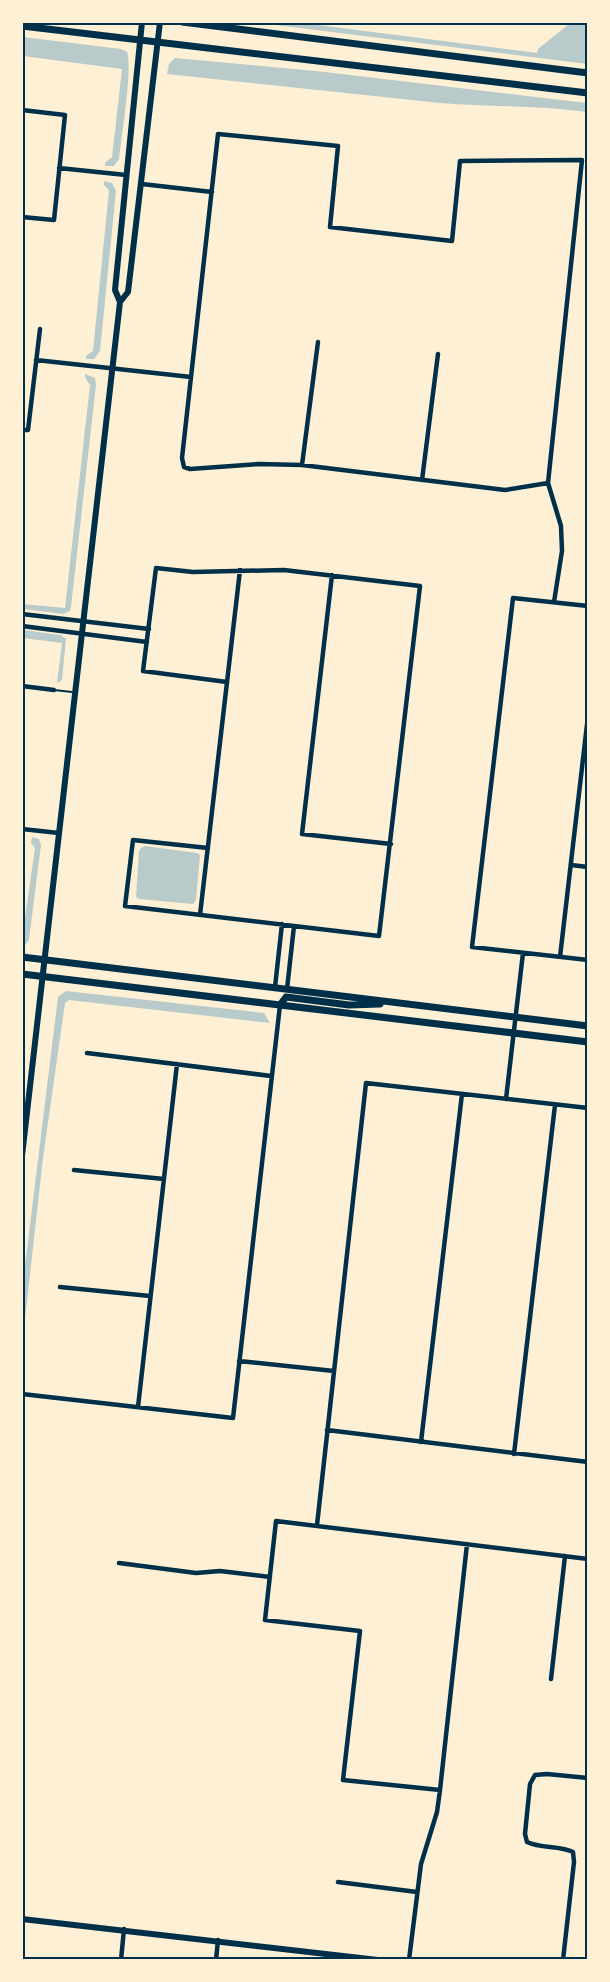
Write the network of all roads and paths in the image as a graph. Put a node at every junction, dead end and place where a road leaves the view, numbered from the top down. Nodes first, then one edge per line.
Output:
1 (142, 22) edge
2 (160, 22) edge
3 (182, 22) edge
4 (22, 26) edge
5 (139, 41) junction
6 (158, 43) junction
7 (588, 73) edge
8 (588, 93) edge
9 (22, 110) edge
10 (60, 168) junction
11 (126, 175) junction
12 (142, 184) junction
13 (212, 192) junction
14 (22, 217) edge
15 (120, 302) junction
16 (40, 329) dead end
17 (318, 342) dead end
18 (438, 354) dead end
19 (36, 360) junction
20 (112, 369) junction
21 (191, 377) junction
22 (25, 430) edge
23 (302, 465) junction
24 (422, 480) junction
25 (548, 483) junction
26 (240, 570) junction
27 (332, 575) junction
28 (554, 602) junction
29 (588, 606) edge
30 (22, 614) edge
31 (45, 616) junction
32 (83, 621) junction
33 (115, 625) junction
34 (22, 626) edge
35 (43, 629) junction
36 (149, 629) junction
37 (82, 634) junction
38 (113, 638) junction
39 (147, 642) junction
40 (227, 682) junction
41 (22, 686) edge
42 (54, 690) joint
43 (75, 692) junction
44 (588, 716) edge
45 (22, 829) edge
46 (59, 833) junction
47 (391, 844) junction
48 (208, 848) junction
49 (570, 865) junction
50 (588, 867) edge
51 (200, 915) junction
52 (282, 924) junction
53 (294, 926) junction
54 (522, 953) junction
55 (22, 957) edge
56 (560, 957) junction
57 (44, 960) junction
58 (588, 960) edge
59 (278, 961) junction
60 (290, 963) junction
61 (22, 974) edge
62 (42, 976) junction
63 (274, 987) junction
64 (287, 989) junction
65 (400, 1002) junction
66 (280, 1005) junction
67 (516, 1016) junction
68 (588, 1026) edge
69 (514, 1033) junction
70 (588, 1042) edge
71 (87, 1053) dead end
72 (177, 1064) junction
73 (272, 1076) junction
74 (26, 1091) edge
75 (462, 1094) junction
76 (506, 1099) junction
77 (25, 1103) edge
78 (555, 1105) junction
79 (588, 1108) edge
80 (22, 1156) edge
81 (74, 1170) dead end
82 (164, 1179) junction
83 (60, 1287) dead end
84 (150, 1296) junction
85 (239, 1361) junction
86 (334, 1371) junction
87 (22, 1394) edge
88 (138, 1407) junction
89 (327, 1431) junction
90 (421, 1442) junction
91 (514, 1454) junction
92 (588, 1462) edge
93 (317, 1525) junction
94 (468, 1544) junction
95 (565, 1556) junction
96 (588, 1559) edge
97 (119, 1563) dead end
98 (270, 1577) junction
99 (550, 1679) dead end
100 (588, 1778) edge
101 (440, 1791) junction
102 (338, 1881) dead end
103 (417, 1892) junction
104 (22, 1919) edge
105 (124, 1929) junction
106 (218, 1940) junction
107 (121, 1959) edge
108 (216, 1959) edge
109 (378, 1959) edge
110 (409, 1959) edge
111 (563, 1959) edge

1 - 5 street
2 - 6 street
3 - 7 main road
4 - 5 main road
5 - 6 main road
5 - 11 street
6 - 8 main road
6 - 12 street
9 - 10 street
10 - 11 street
10 - 14 street
11 - 15 street
12 - 13 street
12 - 15 street
13 - 21 street
13 - 25 street
15 - 20 street
16 - 19 street
17 - 23 street
18 - 24 street
19 - 20 street
19 - 22 street
20 - 21 street
20 - 32 street
21 - 23 street
23 - 24 street
24 - 25 street
25 - 28 street
26 - 27 street
26 - 36 street
26 - 40 street
27 - 47 street
27 - 47 street
28 - 29 street
28 - 54 street
30 - 31 street
31 - 32 street
31 - 35 street
32 - 33 street
32 - 37 street
33 - 36 street
33 - 38 street
34 - 35 street
35 - 37 street
36 - 39 street
37 - 38 street
37 - 43 street
38 - 39 street
39 - 40 street
40 - 48 street
41 - 42 street
42 - 43 lane
43 - 46 street
44 - 49 street
45 - 46 street
46 - 57 street
47 - 53 street
48 - 51 street
48 - 51 street
49 - 50 street
49 - 56 street
51 - 52 street
52 - 53 street
52 - 59 street
53 - 60 street
54 - 56 street
54 - 67 street
55 - 57 main road
56 - 58 street
57 - 62 street
57 - 63 main road
59 - 60 street
59 - 63 street
60 - 64 street
61 - 62 main road
62 - 66 main road
62 - 74 street
63 - 64 main road
64 - 65 main road
65 - 66 main road
65 - 67 main road
66 - 69 main road
66 - 73 street
67 - 68 main road
67 - 69 street
69 - 70 main road
69 - 76 street
71 - 72 street
72 - 73 street
72 - 82 street
73 - 85 street
74 - 77 street
75 - 76 street
75 - 86 street
75 - 90 street
76 - 78 street
77 - 80 street
78 - 79 street
78 - 91 street
81 - 82 street
82 - 84 street
83 - 84 street
84 - 88 street
85 - 86 street
85 - 88 street
86 - 89 street
87 - 88 street
89 - 90 street
89 - 93 street
90 - 91 street
91 - 92 street
93 - 94 street
93 - 98 street
94 - 95 street
94 - 101 street
95 - 96 street
95 - 99 street
97 - 98 street
98 - 101 street
100 - 111 street
101 - 103 street
102 - 103 street
103 - 110 street
104 - 105 street
105 - 106 street
105 - 107 street
106 - 108 street
106 - 109 street

